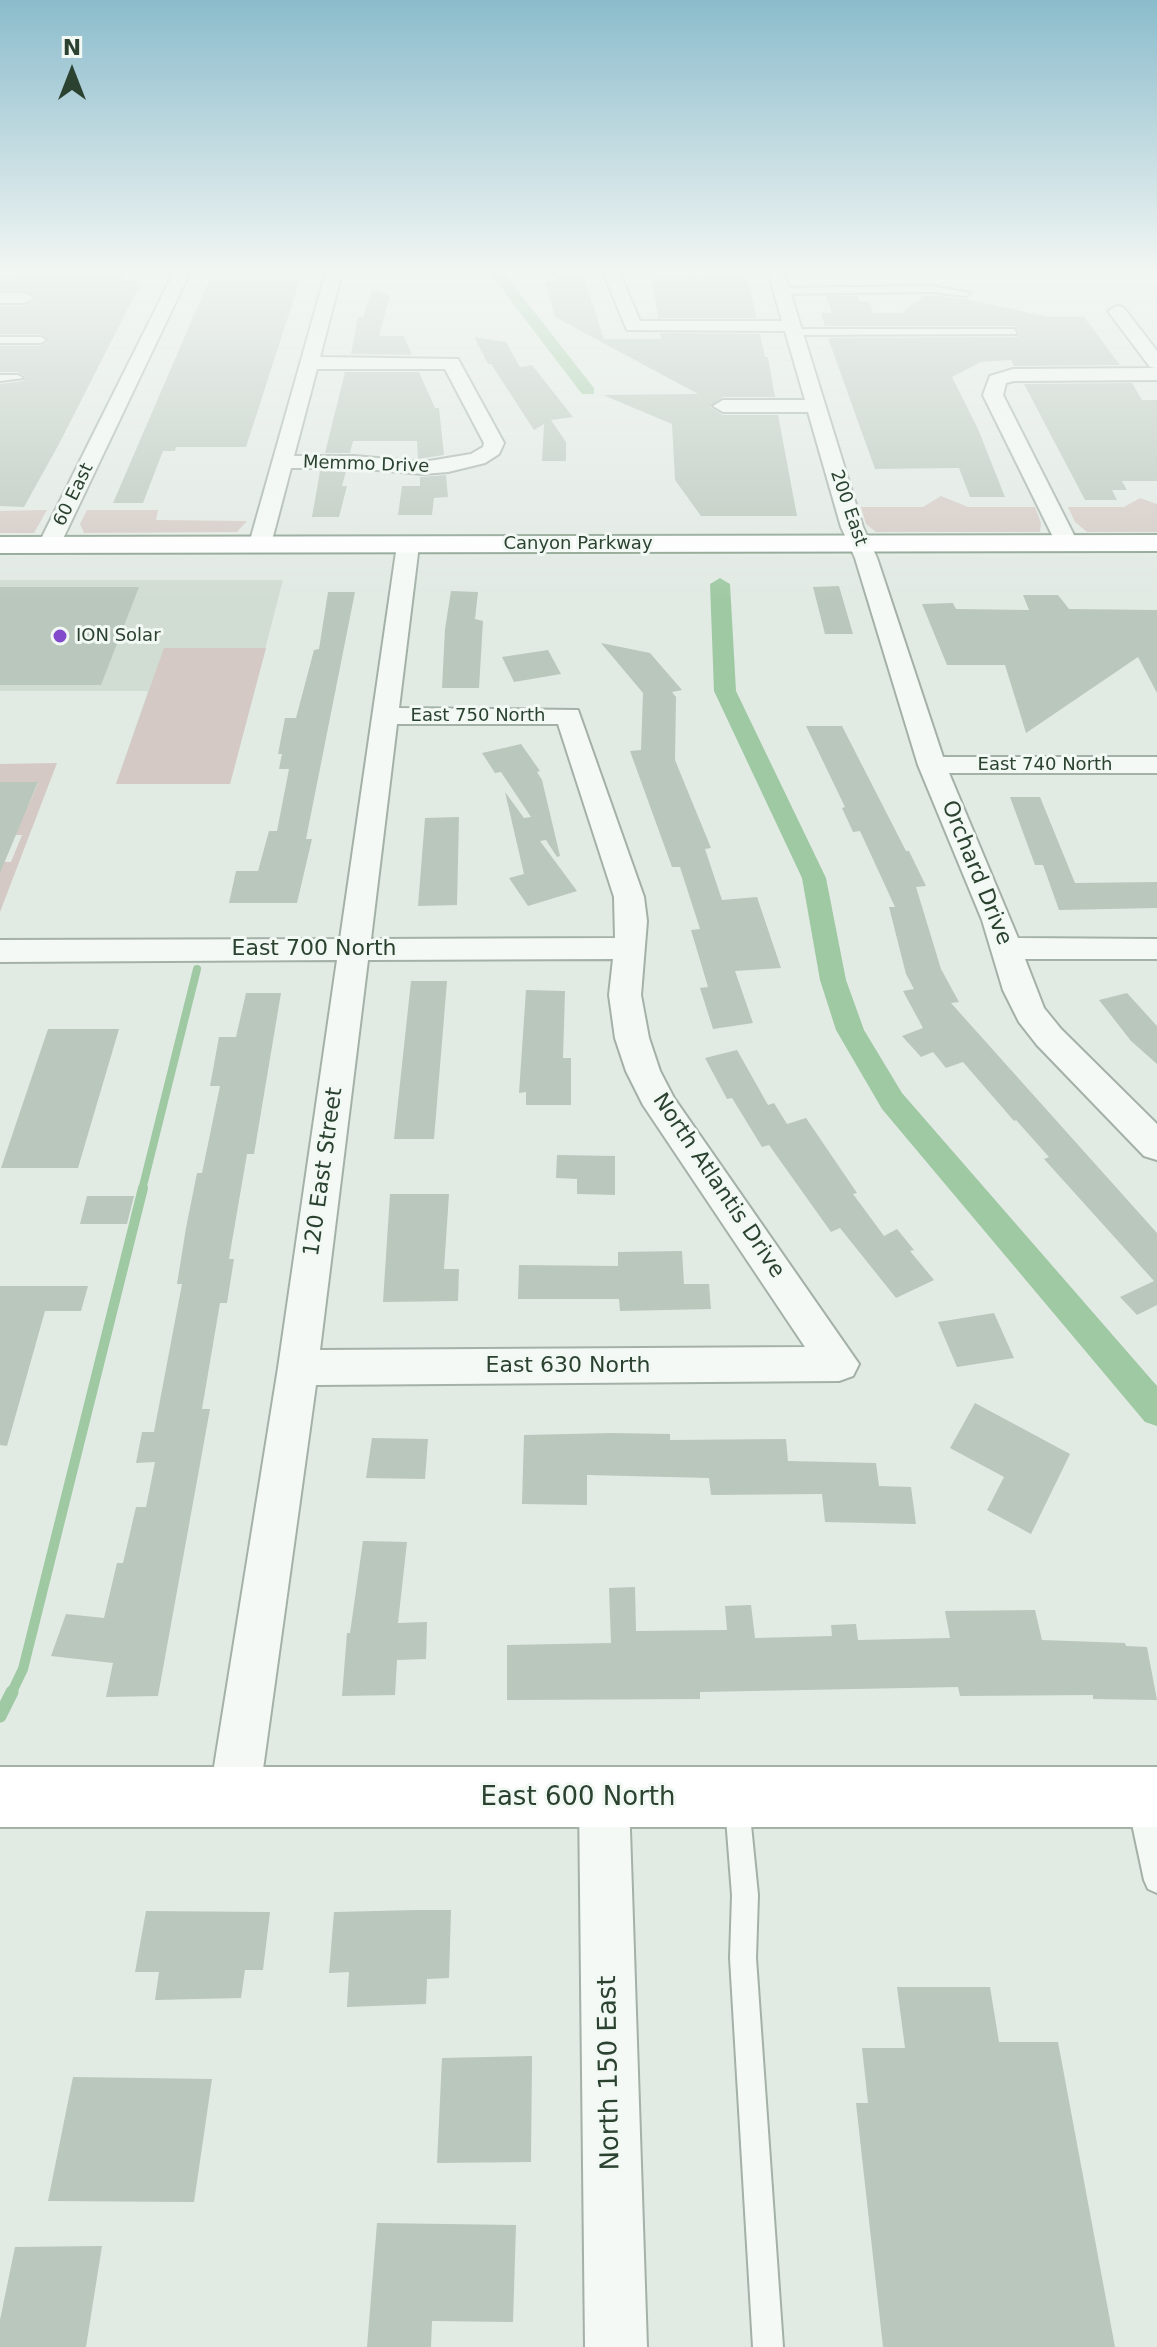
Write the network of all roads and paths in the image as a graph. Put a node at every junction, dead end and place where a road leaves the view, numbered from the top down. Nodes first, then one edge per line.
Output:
1 (129, 382) edge
2 (304, 382) edge
3 (461, 382) edge
4 (807, 382) edge
5 (997, 382) edge
6 (723, 406) dead end
7 (815, 406) junction
8 (283, 462) junction
9 (1067, 543) junction
10 (1157, 543) edge
11 (260, 544) junction
12 (0, 545) edge
13 (49, 545) junction
14 (863, 551) junction
15 (408, 552) junction
16 (1157, 558) edge
17 (0, 560) edge
18 (387, 716) junction
19 (569, 716) joint
20 (932, 765) junction
21 (1157, 765) edge
22 (355, 948) junction
23 (628, 948) junction
24 (1007, 948) junction
25 (1157, 949) edge
26 (0, 951) edge
27 (1157, 1146) edge
28 (839, 1364) joint
29 (298, 1368) junction
30 (1148, 1797) edge
31 (0, 1798) edge
32 (234, 1798) junction
33 (736, 1798) junction
34 (604, 1799) junction
35 (1157, 1880) edge
36 (616, 2347) edge
37 (768, 2347) edge

1 - 13 street, 60 East
2 - 8 street
3 - 8 street, Memmo Drive
4 - 7 street, 200 East
5 - 9 street
6 - 7 street
7 - 14 street, 200 East
8 - 11 street
9 - 10 main road, Canyon Parkway
9 - 14 main road, Canyon Parkway
11 - 13 main road, Canyon Parkway
11 - 15 main road, Canyon Parkway
12 - 13 main road, Canyon Parkway
14 - 15 main road, Canyon Parkway
14 - 16 main road, Canyon Parkway
14 - 20 street, Orchard Drive
15 - 17 main road, Canyon Parkway
15 - 18 street, 120 East Street
18 - 19 street, East 750 North
18 - 22 street, 120 East Street
19 - 23 street, North Atlantis Drive
20 - 21 street, East 740 North
20 - 24 street, Orchard Drive
22 - 23 street, East 700 North
22 - 26 street, East 700 North
22 - 29 street, 120 East Street
23 - 28 street, North Atlantis Drive
24 - 25 street
24 - 27 street, Orchard Drive
28 - 29 street, East 630 North
29 - 32 street, 120 East Street
30 - 33 main road, East 600 North
30 - 35 lane
31 - 32 main road, East 600 North
32 - 34 main road, East 600 North
33 - 34 main road, East 600 North
33 - 37 lane
34 - 36 street, North 150 East

